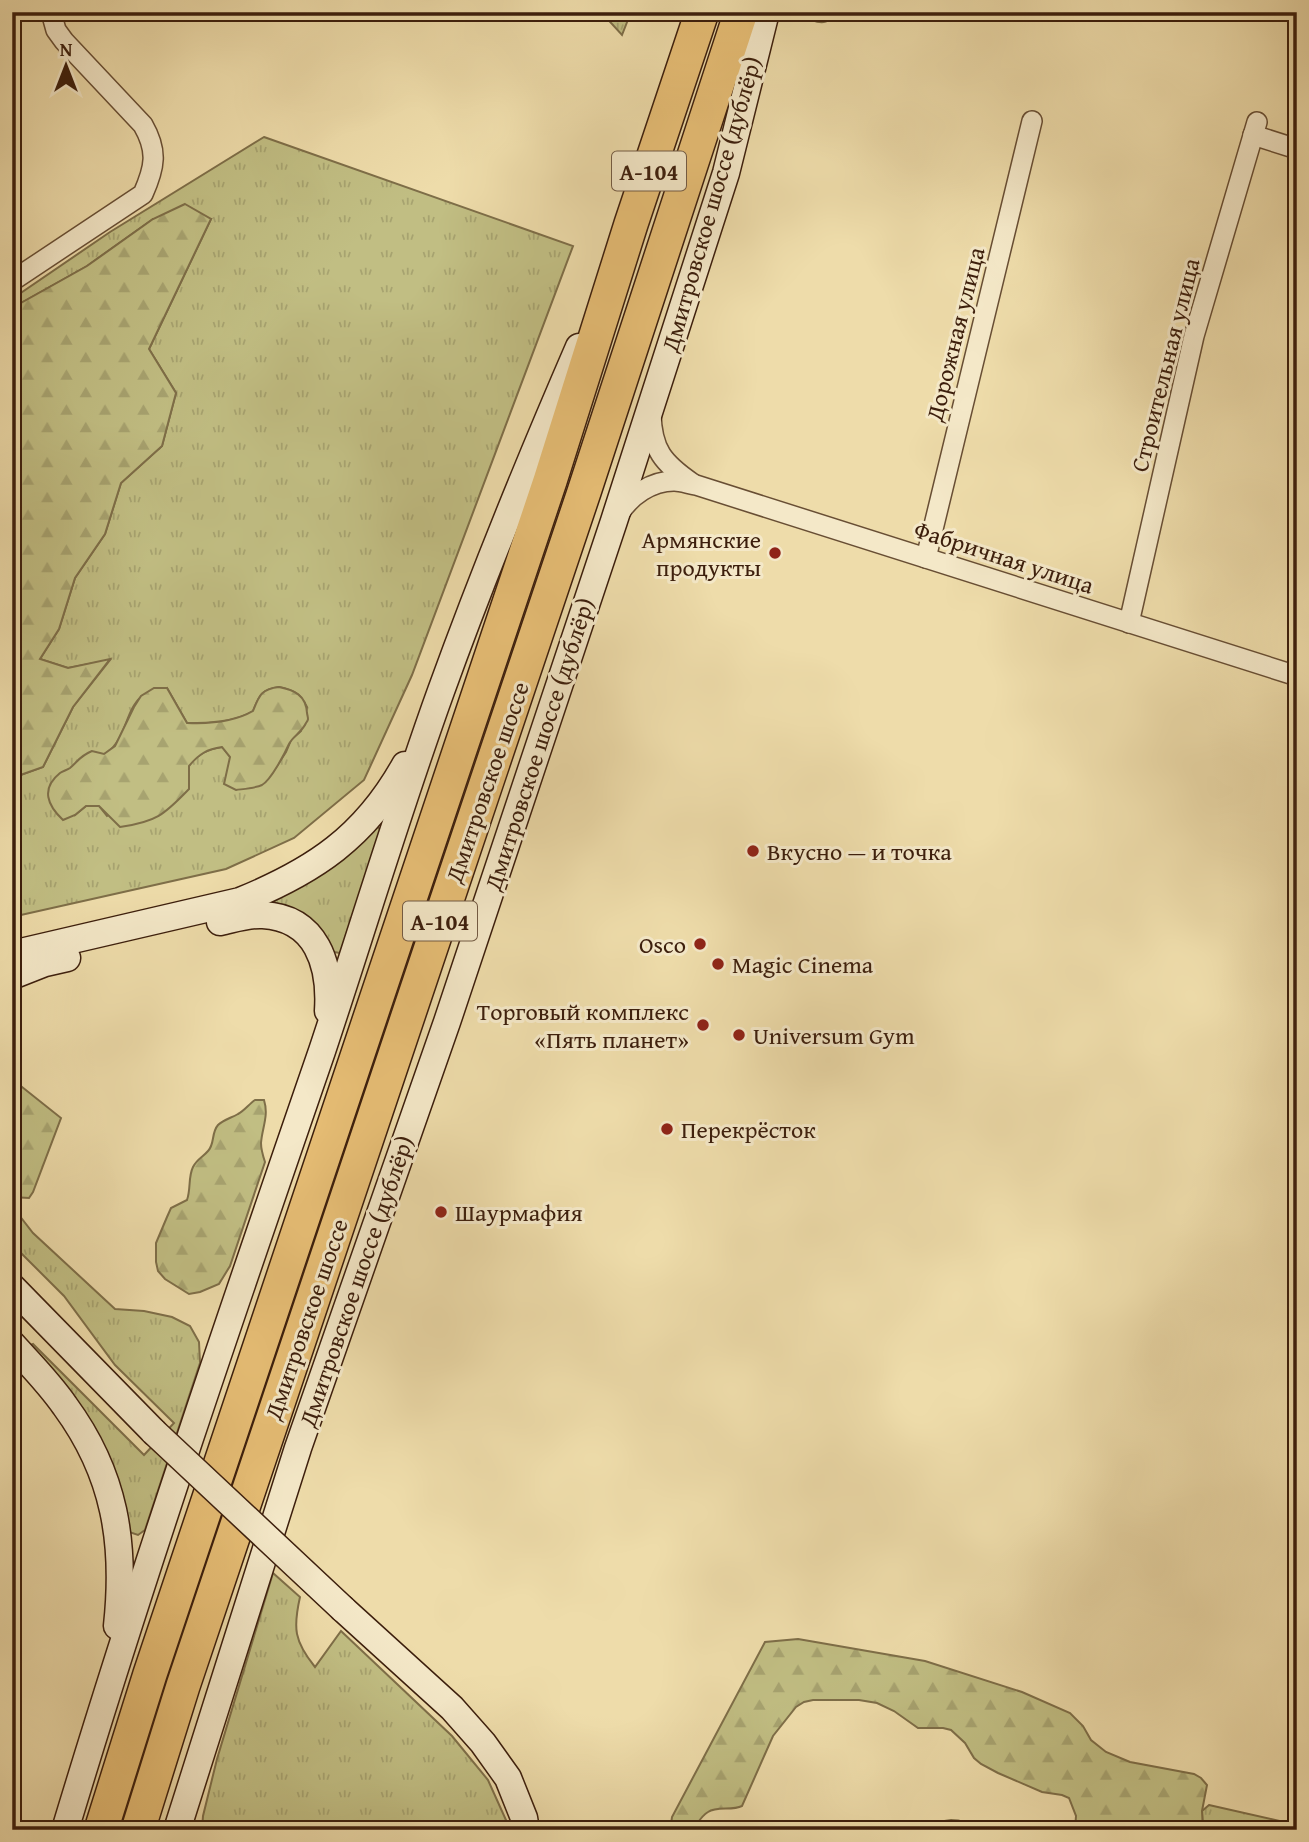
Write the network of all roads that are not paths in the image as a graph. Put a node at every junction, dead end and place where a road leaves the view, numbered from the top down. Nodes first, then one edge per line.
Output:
1 (51, 12) edge
2 (702, 12) edge
3 (741, 12) edge
4 (766, 12) edge
5 (1032, 121) dead end
6 (1297, 149) edge
7 (631, 225) junction
8 (12, 281) edge
9 (651, 406) junction
10 (696, 485) junction
11 (614, 521) junction
12 (926, 558) junction
13 (1129, 623) junction
14 (1297, 676) edge
15 (441, 691) junction
16 (12, 954) edge
17 (12, 976) edge
18 (324, 1045) junction
19 (12, 1287) edge
20 (12, 1344) edge
21 (102, 1709) junction
22 (191, 1784) junction
23 (65, 1830) edge
24 (101, 1830) edge
25 (138, 1830) edge
26 (177, 1830) edge
27 (188, 1830) edge
28 (526, 1830) edge

1 - 8 street
2 - 7 highway, Дмитровское шоссе / А-104
3 - 25 highway, Дмитровское шоссе / А-104
4 - 9 main road, Дмитровское шоссе (дублёр)
5 - 12 street, Дорожная улица
6 - 13 street, Строительная улица
7 - 15 main road
7 - 24 highway, Дмитровское шоссе / А-104
9 - 10 street, Фабричная улица
9 - 11 main road, Дмитровское шоссе (дублёр)
10 - 11 street, Фабричная улица
10 - 12 street, Фабричная улица
11 - 22 main road, Дмитровское шоссе (дублёр)
12 - 13 street, Фабричная улица
13 - 14 street, Фабричная улица
15 - 16 main road
15 - 18 main road
17 - 18 main road
18 - 21 main road
19 - 28 main road, bridge
20 - 21 main road
21 - 23 main road
22 - 26 main road, Дмитровское шоссе (дублёр)
22 - 27 main road

